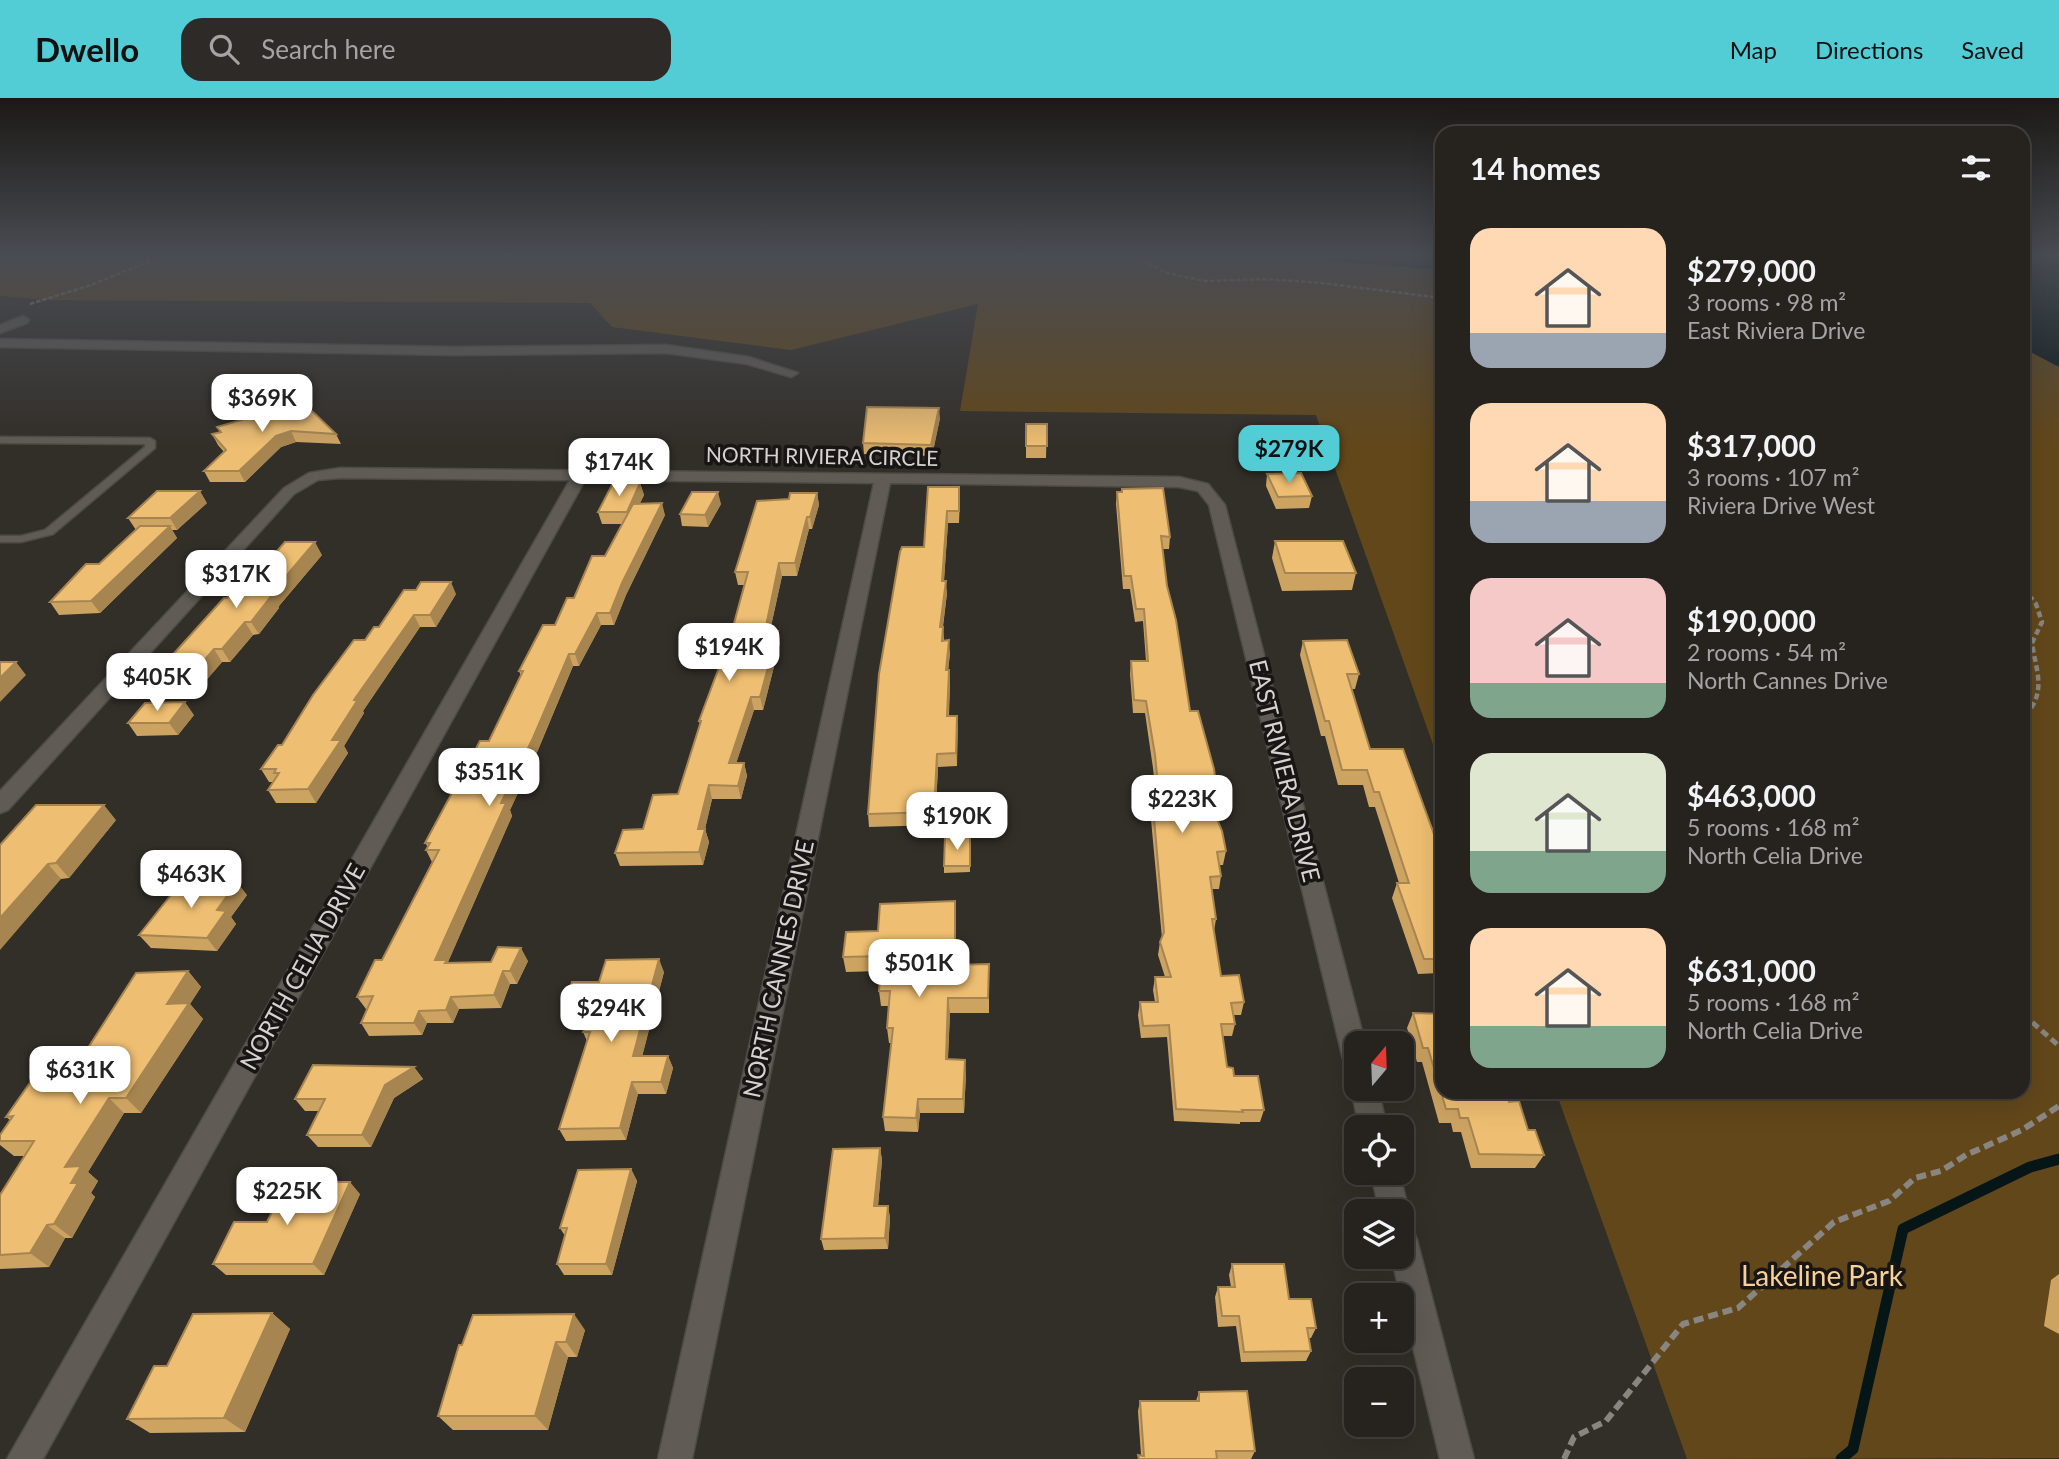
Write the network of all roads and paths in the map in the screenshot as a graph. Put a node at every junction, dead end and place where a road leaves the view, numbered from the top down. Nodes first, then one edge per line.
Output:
1 (0, 343) edge
2 (791, 373) dead end
3 (0, 440) edge
4 (581, 474) junction
5 (883, 479) junction
6 (1203, 487) joint
7 (0, 539) edge
8 (2030, 597) edge
9 (2030, 712) edge
10 (0, 806) edge
11 (2030, 1020) edge
12 (1349, 1031) edge
13 (2059, 1046) edge
14 (2059, 1106) edge
15 (1409, 1269) edge
16 (24, 1459) edge
17 (675, 1459) edge
18 (1457, 1459) edge
19 (1564, 1459) edge

1 - 2 street
3 - 7 lane
4 - 5 street, NORTH RIVIERA CIRCLE
4 - 10 street, NORTH RIVIERA CIRCLE
4 - 16 street, NORTH CELIA DRIVE
5 - 6 street, NORTH RIVIERA CIRCLE
5 - 17 street, NORTH CANNES DRIVE
6 - 12 street, EAST RIVIERA DRIVE
8 - 9 path
11 - 13 path
14 - 19 path
15 - 18 street

